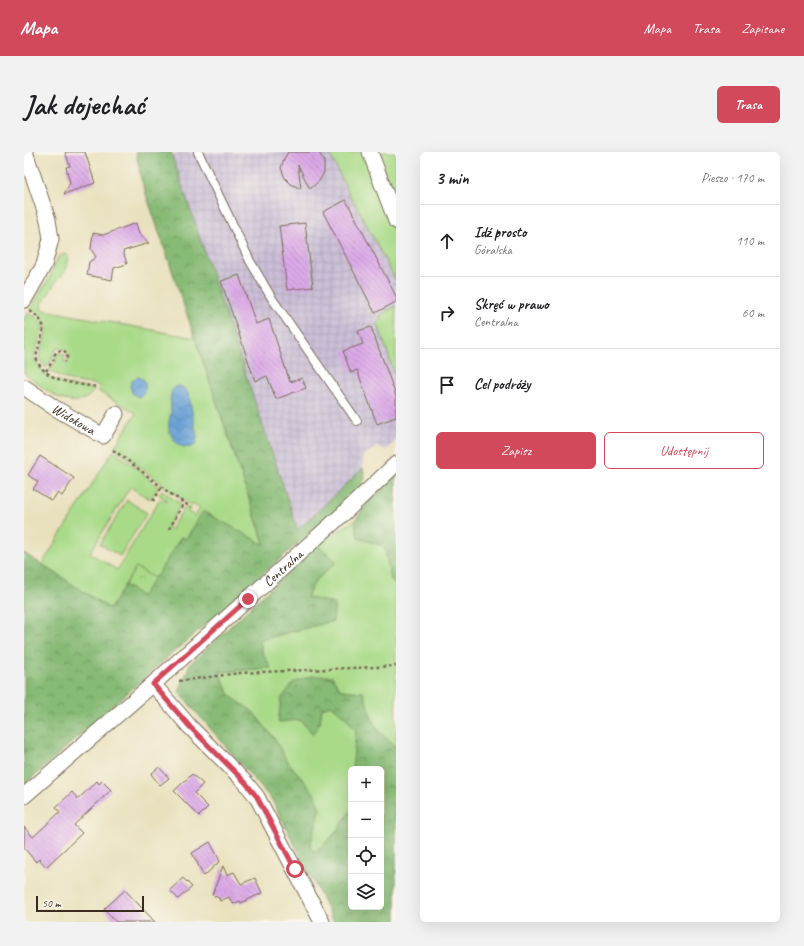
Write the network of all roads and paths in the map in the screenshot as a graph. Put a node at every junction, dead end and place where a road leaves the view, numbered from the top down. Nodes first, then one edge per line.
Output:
1 (25, 152) edge
2 (198, 152) edge
3 (370, 152) edge
4 (396, 221) edge
5 (26, 305) edge
6 (65, 362) dead end
7 (46, 371) junction
8 (24, 387) edge
9 (98, 387) dead end
10 (116, 414) dead end
11 (357, 421) dead end
12 (113, 450) dead end
13 (396, 464) edge
14 (162, 487) junction
15 (154, 501) dead end
16 (184, 503) junction
17 (191, 507) dead end
18 (169, 529) dead end
19 (396, 666) edge
20 (176, 681) dead end
21 (153, 684) junction
22 (24, 796) edge
23 (322, 922) edge

1 - 5 street
2 - 11 lane
3 - 4 street
5 - 7 path
6 - 7 path
7 - 9 path
8 - 10 street, Widokowa
12 - 14 path
13 - 21 street, Centralna
14 - 15 path
14 - 16 path
16 - 17 path
16 - 18 path
19 - 20 path
21 - 22 street, Centralna
21 - 23 street

